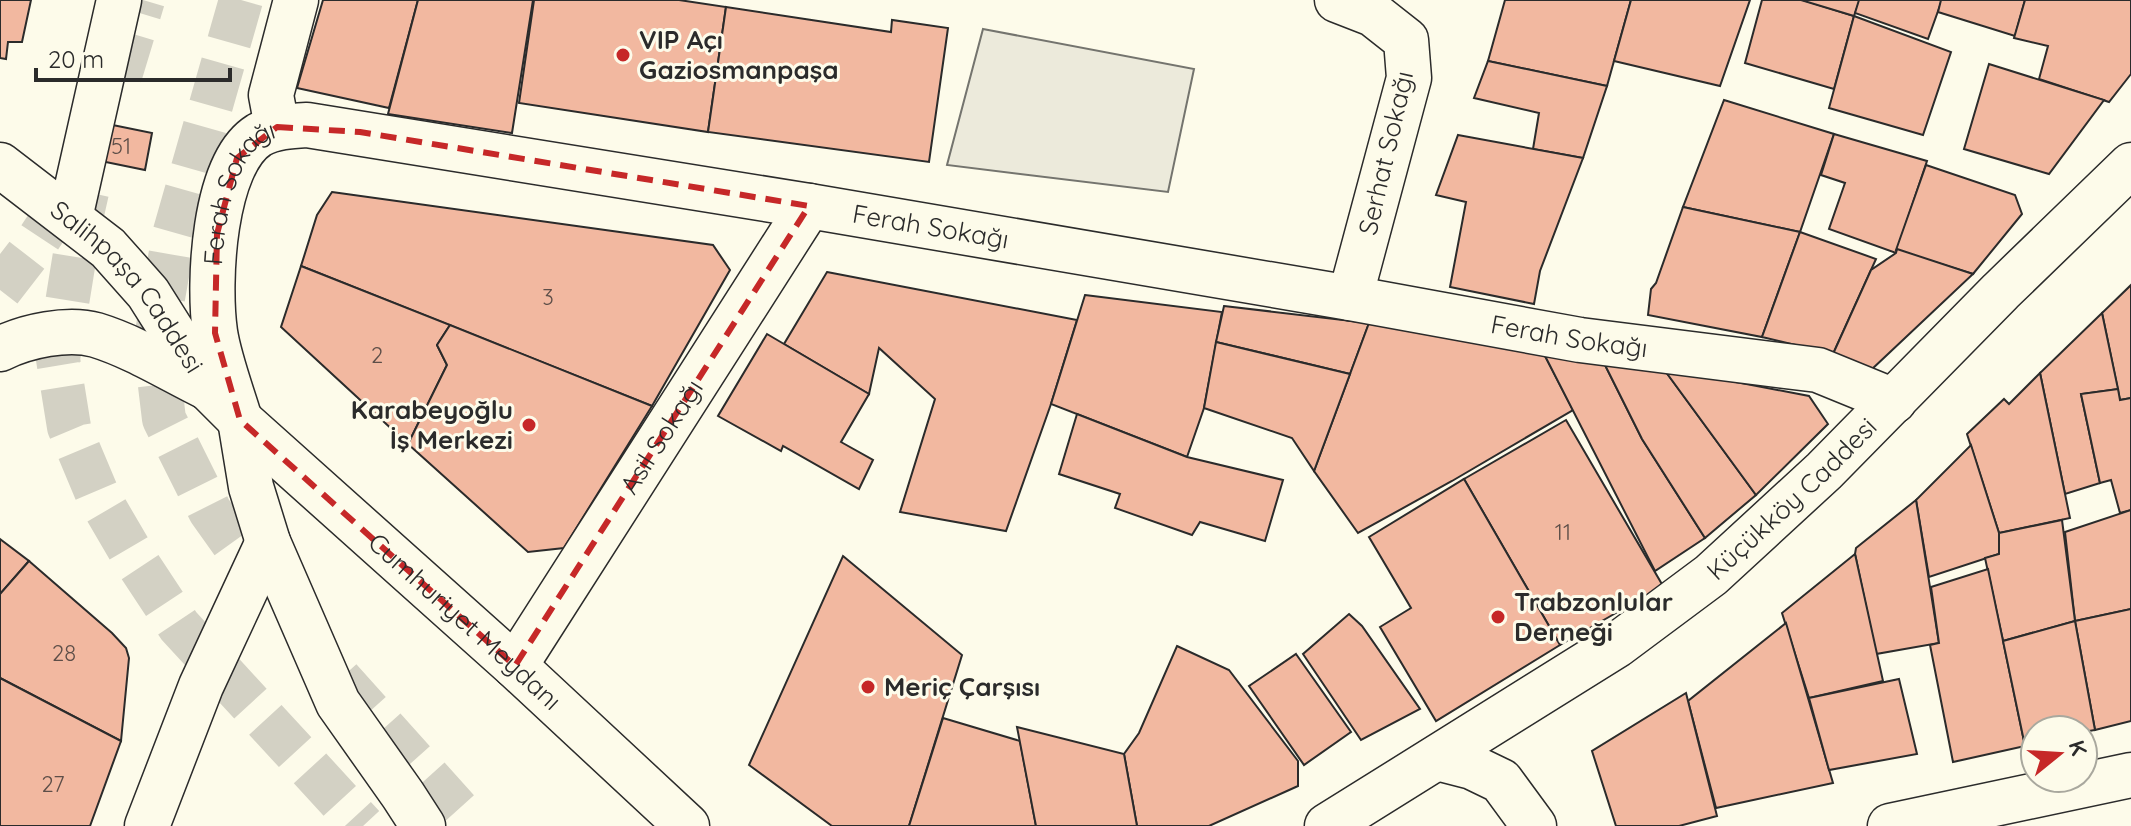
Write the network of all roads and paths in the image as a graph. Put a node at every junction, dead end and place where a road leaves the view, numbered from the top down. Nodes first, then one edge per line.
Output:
1 (119, 0) edge
2 (296, 0) edge
3 (1337, 0) edge
4 (277, 127) junction
5 (0, 165) edge
6 (2131, 165) edge
7 (809, 206) junction
8 (70, 218) junction
9 (1350, 298) junction
10 (0, 349) edge
11 (208, 388) junction
12 (1894, 401) junction
13 (240, 420) junction
14 (268, 542) junction
15 (515, 666) junction
16 (1437, 758) junction
17 (2131, 775) edge
18 (147, 826) edge
19 (423, 826) edge
20 (687, 826) edge
21 (1327, 826) edge
22 (1534, 826) edge
23 (1890, 826) edge

1 - 8 street
2 - 4 street
3 - 9 street, Serhat Sokağı
4 - 7 street, Ferah Sokağı
4 - 13 street, Ferah Sokağı
5 - 8 street, Salihpaşa Caddesi
6 - 12 street, Küçükköy Caddesi
7 - 9 street, Ferah Sokağı
7 - 15 street, Asil Sokağı
8 - 11 street, Salihpaşa Caddesi
9 - 12 street, Ferah Sokağı
10 - 11 street
11 - 13 street, Salihpaşa Caddesi
12 - 16 street, Küçükköy Caddesi
13 - 14 street, Ferah Sokağı
13 - 15 street, Cumhuriyet Meydanı
14 - 18 street
14 - 19 street, Ferah Sokağı
15 - 20 street, Cumhuriyet Meydanı
16 - 21 street, Küçükköy Caddesi
16 - 22 street
17 - 23 street

